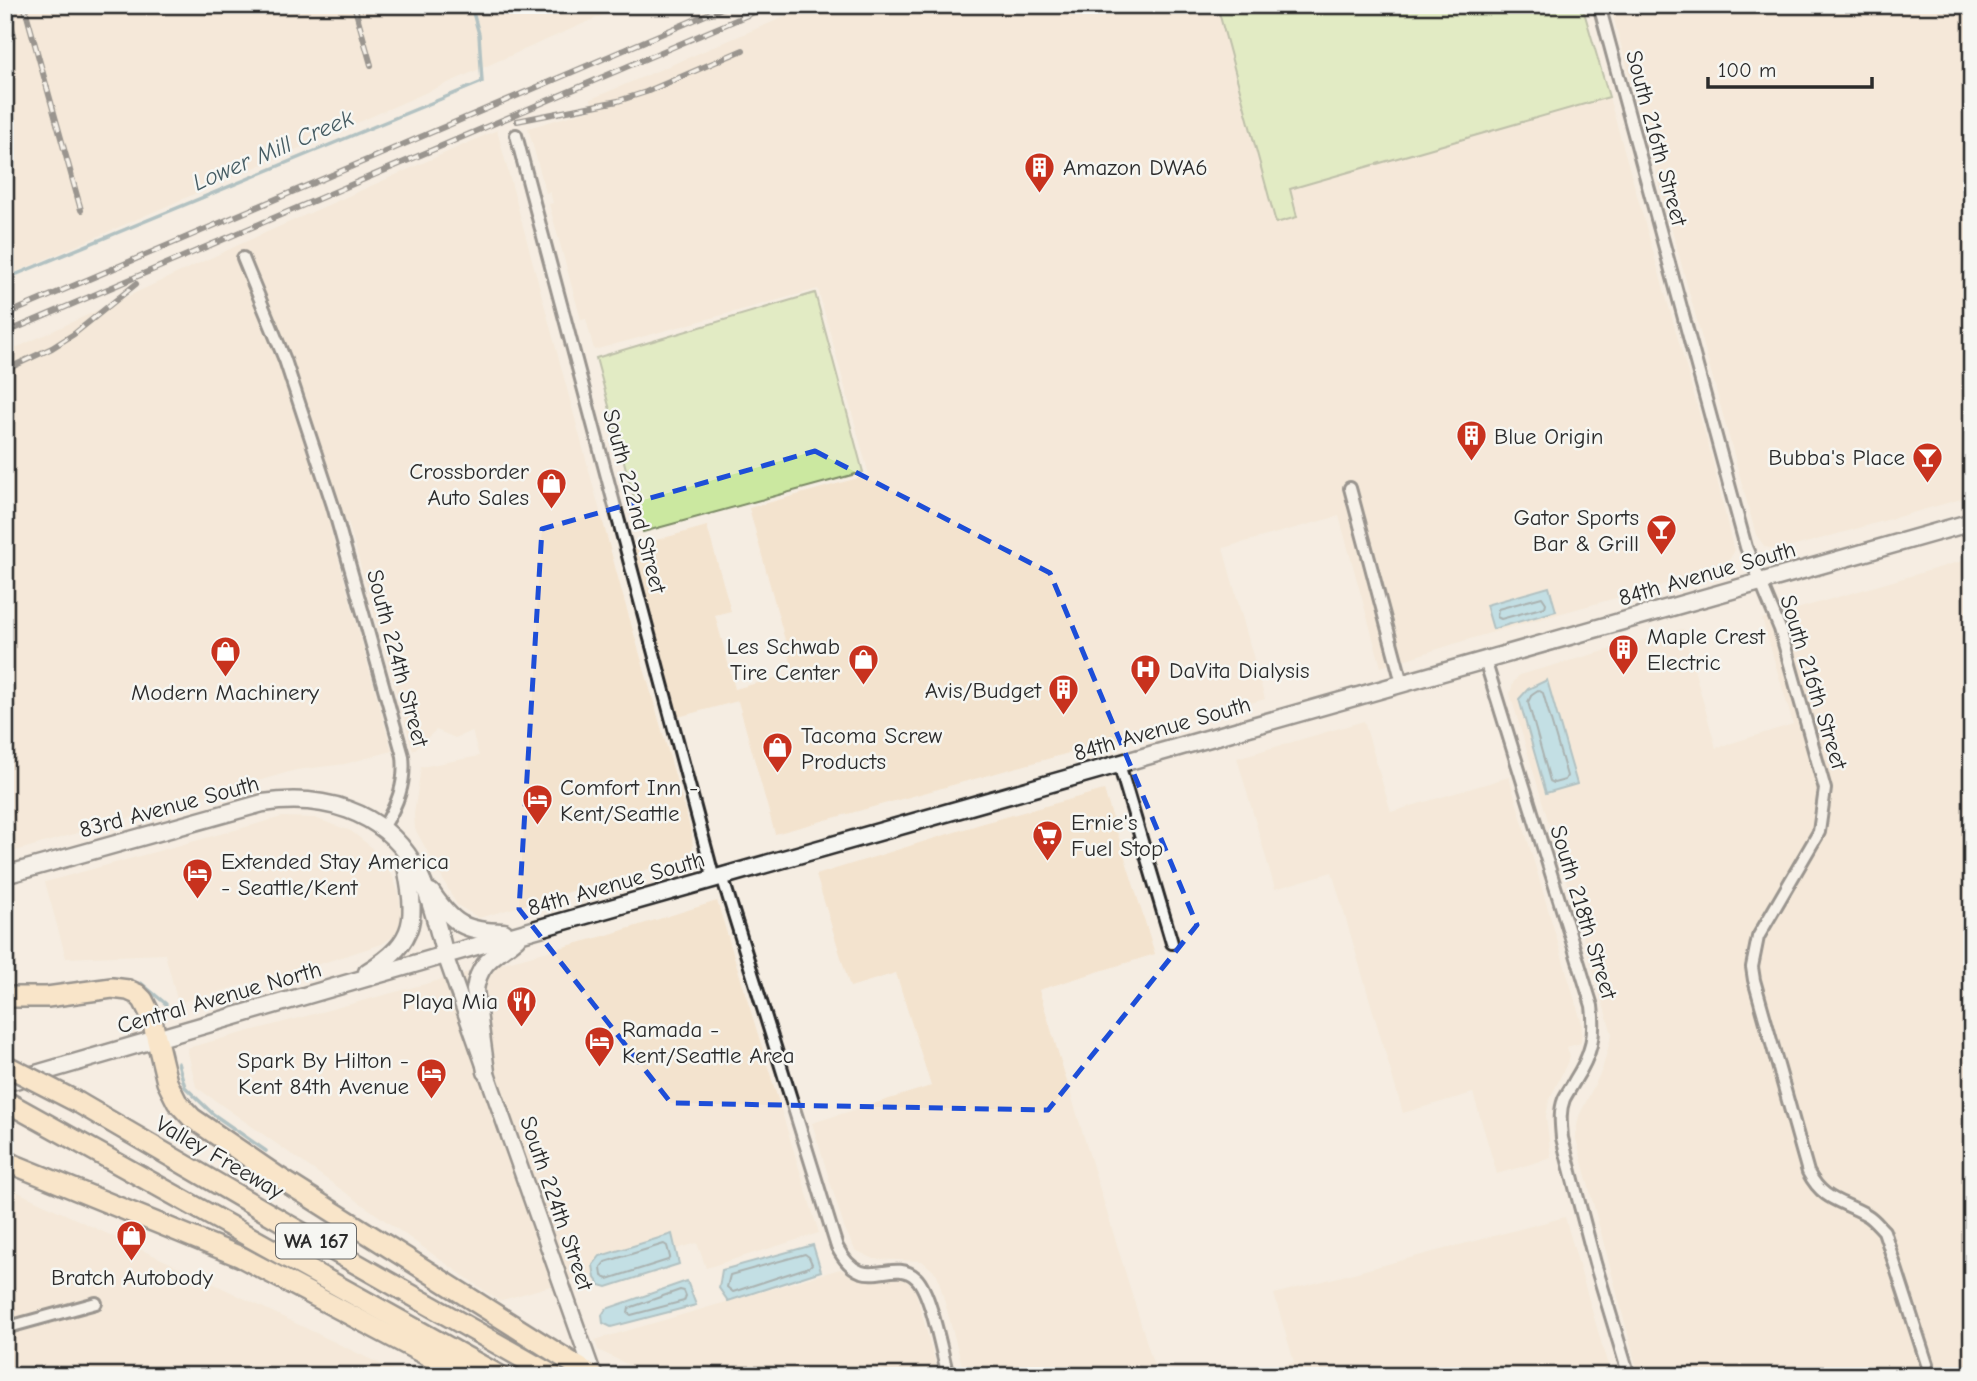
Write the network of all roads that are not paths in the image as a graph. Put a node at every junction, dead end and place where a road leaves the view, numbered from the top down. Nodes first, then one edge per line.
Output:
1 (1599, 5) edge
2 (516, 135) dead end
3 (243, 258) dead end
4 (1350, 488) dead end
5 (1972, 522) edge
6 (1760, 582) junction
7 (1485, 660) junction
8 (1402, 683) junction
9 (1119, 764) junction
10 (383, 828) junction
11 (403, 849) junction
12 (418, 873) junction
13 (5, 875) edge
14 (718, 877) junction
15 (524, 932) junction
16 (1172, 943) dead end
17 (445, 955) junction
18 (347, 984) junction
19 (5, 997) edge
20 (155, 1039) junction
21 (5, 1065) edge
22 (486, 1072) junction
23 (5, 1083) edge
24 (5, 1101) edge
25 (5, 1161) edge
26 (96, 1303) dead end
27 (5, 1328) edge
28 (1927, 1364) dead end
29 (466, 1376) edge
30 (500, 1376) edge
31 (554, 1376) edge
32 (594, 1376) edge
33 (948, 1376) edge
34 (1629, 1376) edge

1 - 6 street, South 216th Street
2 - 14 street, South 222nd Street
3 - 10 street, South 224th Street
4 - 8 street
5 - 6 main road, 84th Avenue South
6 - 7 main road, 84th Avenue South
6 - 28 street, South 216th Street
7 - 8 main road, 84th Avenue South
7 - 34 street, South 218th Street
8 - 9 main road, 84th Avenue South
9 - 14 main road, 84th Avenue South
9 - 16 street
10 - 11 main road, South 224th Street
10 - 13 main road, 83rd Avenue South
11 - 12 main road, South 224th Street
11 - 18 main road
12 - 15 main road
12 - 17 main road, South 224th Street
14 - 15 main road, 84th Avenue South
14 - 33 street, South 222nd Street
15 - 17 main road, 84th Avenue South
15 - 22 main road
17 - 18 main road, Central Avenue North
17 - 22 street, South 224th Street
18 - 20 main road, Central Avenue North
19 - 20 highway
20 - 23 main road, Central Avenue North
20 - 32 highway
21 - 31 highway, Valley Freeway / WA 167, bridge
22 - 32 street, South 224th Street
24 - 30 highway, WA 167
25 - 29 highway
26 - 27 street

